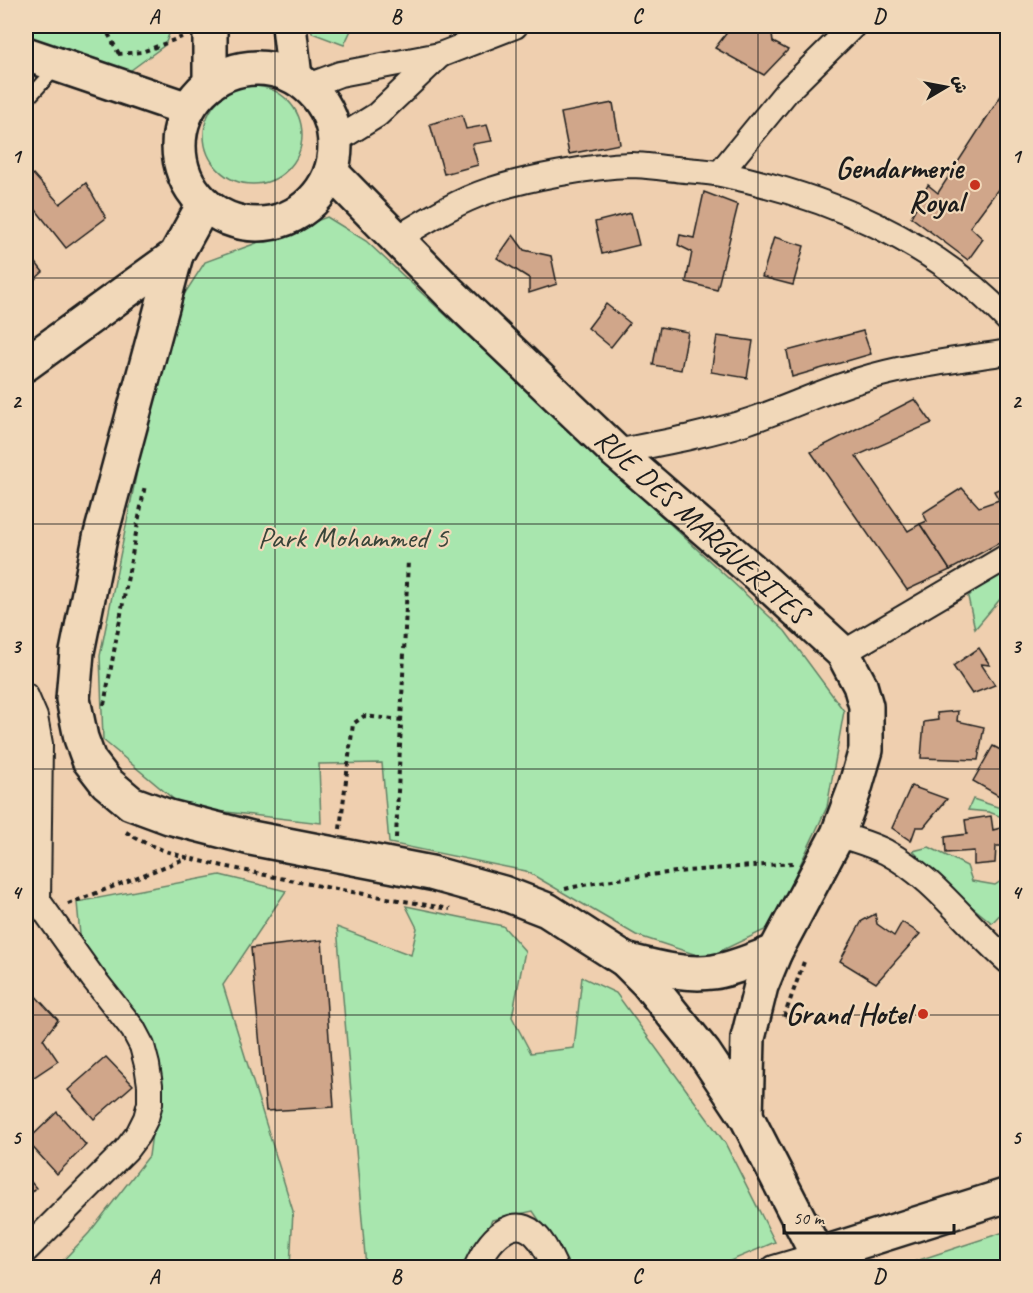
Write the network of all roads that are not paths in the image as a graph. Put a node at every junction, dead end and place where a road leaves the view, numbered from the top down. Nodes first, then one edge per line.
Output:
1 (289, 26) edge
2 (515, 26) edge
3 (853, 26) edge
4 (197, 28) edge
5 (26, 54) edge
6 (440, 55) junction
7 (60, 64) junction
8 (302, 82) junction
9 (210, 83) junction
10 (27, 97) edge
11 (188, 109) junction
12 (333, 156) junction
13 (720, 173) junction
14 (204, 204) junction
15 (396, 239) junction
16 (176, 255) junction
17 (1008, 320) edge
18 (1008, 352) edge
19 (26, 364) edge
20 (616, 452) junction
21 (1008, 556) edge
22 (843, 653) junction
23 (26, 696) edge
24 (838, 834) junction
25 (36, 907) edge
26 (775, 952) junction
27 (626, 960) junction
28 (1008, 961) edge
29 (746, 1116) junction
30 (1008, 1195) edge
31 (26, 1251) edge
32 (821, 1261) edge
33 (476, 1268) edge
34 (555, 1268) edge
35 (774, 1268) edge

1 - 8 main road
2 - 6 street
3 - 13 street
4 - 9 main road
5 - 7 main road
6 - 8 street
6 - 12 street
7 - 10 lane
7 - 11 main road
8 - 9 main road
8 - 12 main road
9 - 11 main road
11 - 14 main road
12 - 14 main road
12 - 15 main road, RUE DES MARGUERITES
13 - 15 street
13 - 17 street
14 - 16 main road
15 - 20 main road, RUE DES MARGUERITES
16 - 19 main road
16 - 27 main road
18 - 20 street
20 - 22 main road, RUE DES MARGUERITES
21 - 22 street
22 - 24 main road, RUE DES MARGUERITES
23 - 25 street
24 - 26 main road, RUE DES MARGUERITES
24 - 28 street
25 - 31 street
26 - 27 main road
26 - 29 main road, RUE DES MARGUERITES
27 - 29 main road
29 - 32 main road
30 - 32 main road
32 - 35 street
33 - 34 street

